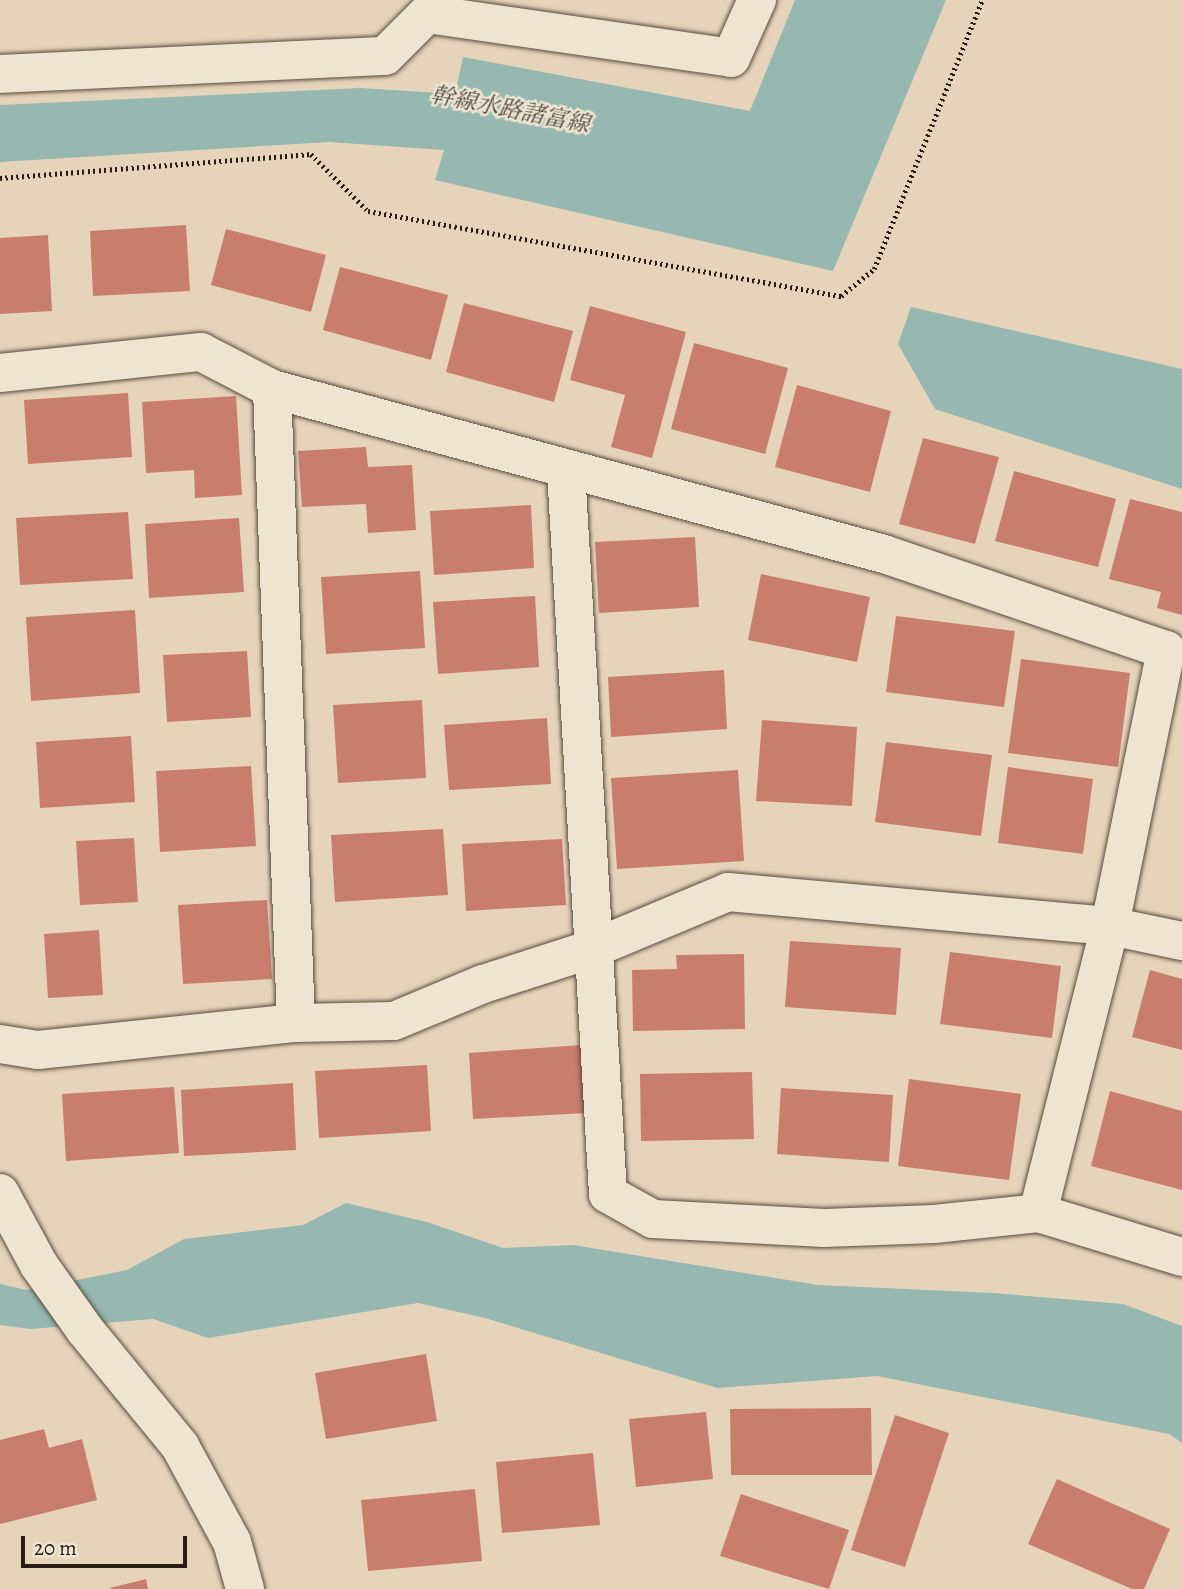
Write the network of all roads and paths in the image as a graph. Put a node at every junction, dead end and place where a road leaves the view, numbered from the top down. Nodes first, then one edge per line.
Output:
1 (757, 0) edge
2 (982, 0) edge
3 (0, 74) edge
4 (0, 178) edge
5 (0, 373) edge
6 (272, 389) junction
7 (566, 470) junction
8 (1174, 652) edge
9 (1110, 926) junction
10 (1182, 941) edge
11 (592, 949) junction
12 (296, 1023) junction
13 (0, 1044) edge
14 (0, 1193) edge
15 (1038, 1213) junction
16 (1182, 1257) edge
17 (245, 1589) edge

1 - 3 street
2 - 4 path
5 - 6 street
6 - 7 street
6 - 12 street
7 - 8 street
7 - 11 street
8 - 9 street
9 - 10 street
9 - 11 street
9 - 15 street
11 - 12 street
11 - 15 street
12 - 13 street
14 - 17 street
15 - 16 street

